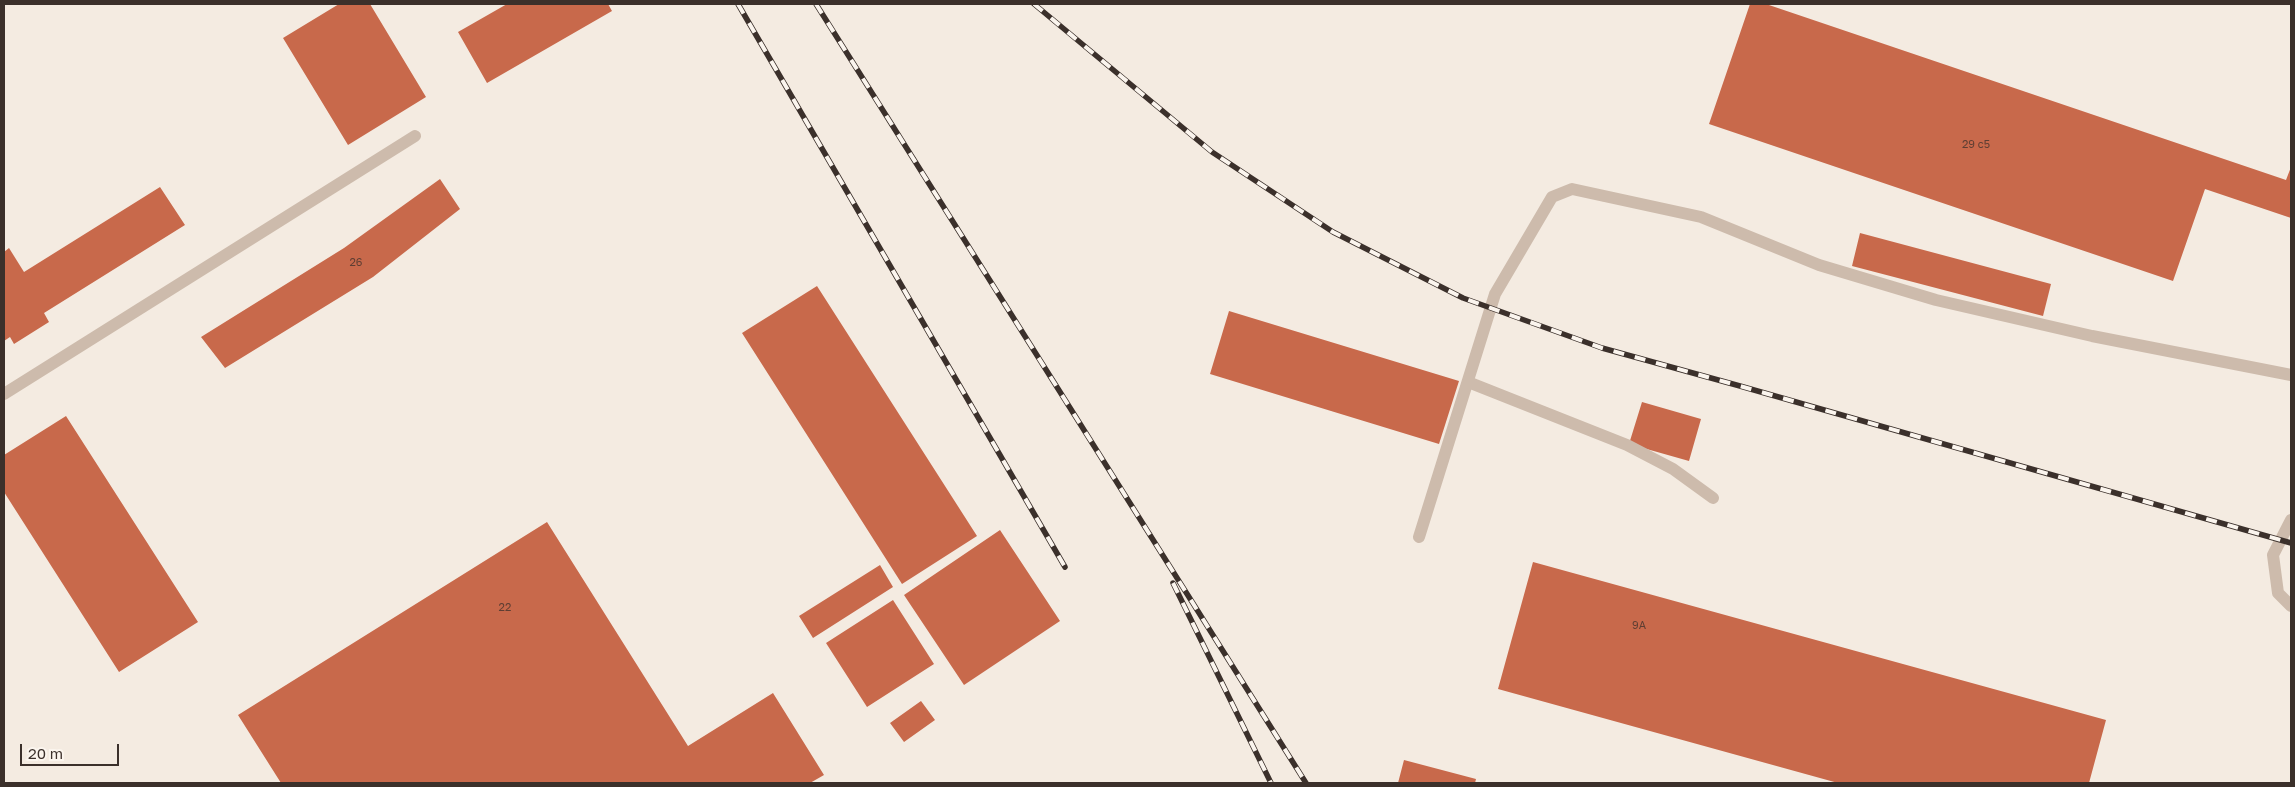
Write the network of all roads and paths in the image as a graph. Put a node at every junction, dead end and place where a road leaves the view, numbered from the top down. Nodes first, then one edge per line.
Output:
1 (415, 136) dead end
2 (2291, 375) edge
3 (1468, 382) junction
4 (4, 394) edge
5 (1713, 498) dead end
6 (2291, 520) edge
7 (1419, 537) dead end
8 (2291, 606) edge

1 - 4 lane
2 - 3 lane
3 - 5 lane
3 - 7 lane
6 - 8 lane

